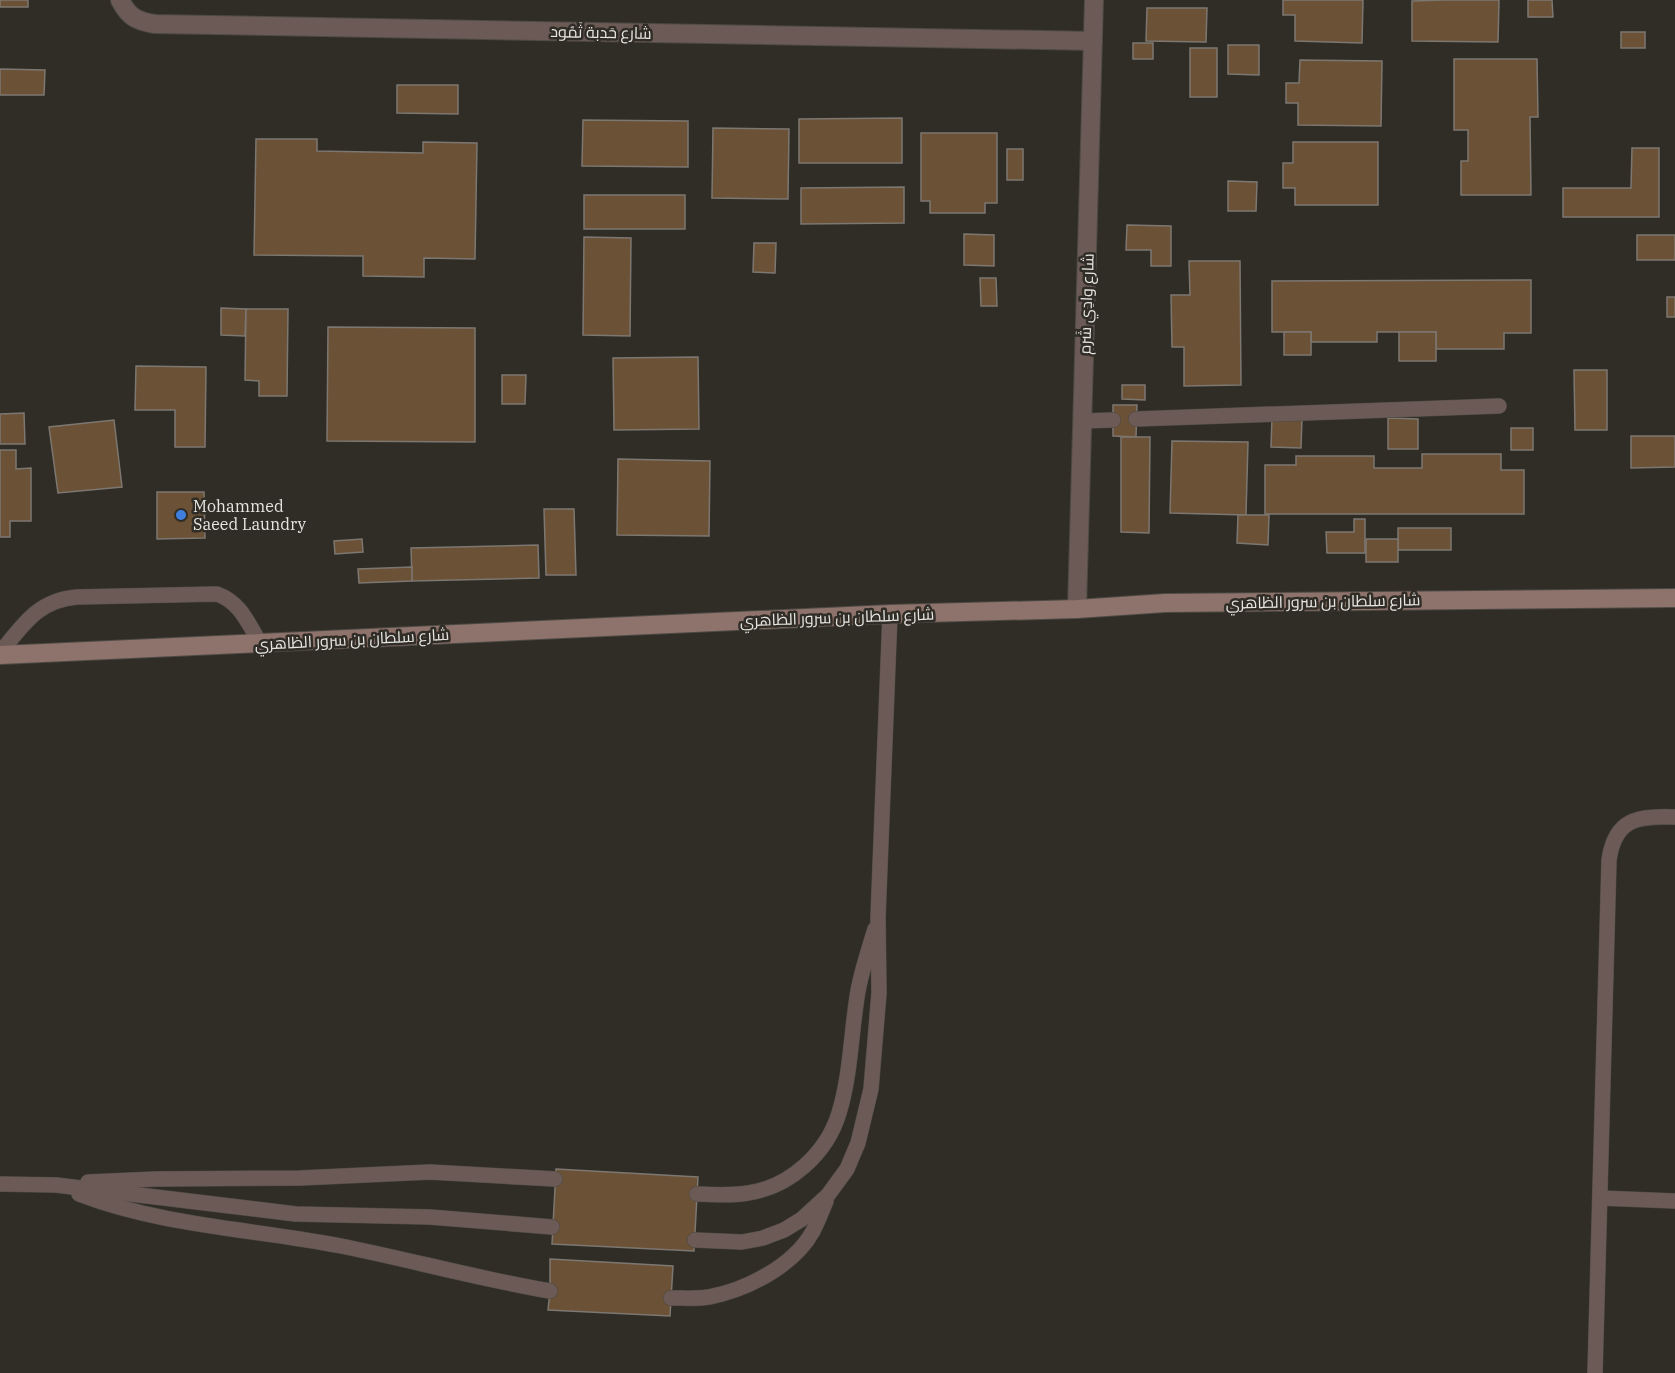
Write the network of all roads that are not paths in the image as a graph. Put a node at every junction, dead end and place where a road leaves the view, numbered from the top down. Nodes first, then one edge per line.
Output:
1 (120, 0) edge
2 (1094, 0) edge
3 (1093, 41) junction
4 (1498, 406) dead end
5 (1136, 419) dead end
6 (1113, 420) dead end
7 (1083, 421) junction
8 (1675, 598) edge
9 (1077, 609) junction
10 (890, 614) junction
11 (260, 643) junction
12 (0, 654) edge
13 (1675, 818) edge
14 (878, 917) junction
15 (555, 1179) dead end
16 (0, 1184) edge
17 (56, 1185) junction
18 (697, 1194) dead end
19 (828, 1196) junction
20 (1600, 1198) junction
21 (1675, 1201) edge
22 (552, 1227) dead end
23 (695, 1240) dead end
24 (550, 1291) dead end
25 (671, 1298) dead end
26 (1595, 1373) edge

1 - 3 street, شارع حَدبة ثَمُود
2 - 3 street, شارع وادِي شَرم
3 - 7 street, شارع وادِي شَرم
4 - 5 lane
6 - 7 lane
7 - 9 street, شارع وادِي شَرم
8 - 9 street, شارع سلطان بن سرور الظاهري
9 - 10 street, شارع سلطان بن سرور الظاهري
10 - 11 street, شارع سلطان بن سرور الظاهري
10 - 14 lane
11 - 12 street, شارع سلطان بن سرور الظاهري
11 - 12 lane
13 - 20 lane
14 - 18 lane
14 - 19 lane
15 - 17 lane
16 - 17 lane
17 - 22 lane
17 - 24 lane
19 - 23 lane
19 - 25 lane
20 - 21 lane
20 - 26 lane

